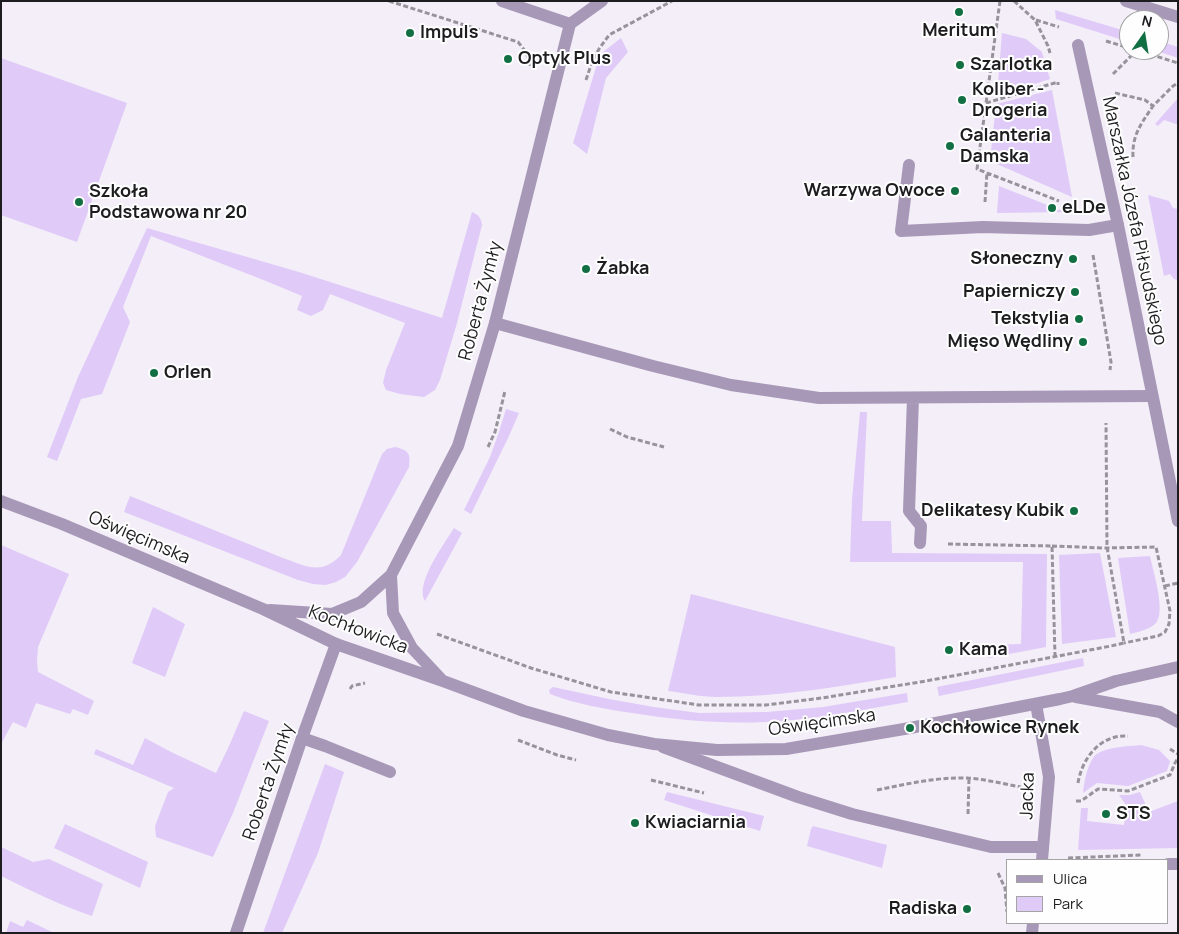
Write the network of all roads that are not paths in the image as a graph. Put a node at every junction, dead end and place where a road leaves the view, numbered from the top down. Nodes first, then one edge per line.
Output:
1 (502, 1) edge
2 (602, 1) edge
3 (1126, 1) edge
4 (1178, 17) edge
5 (570, 24) junction
6 (1078, 45) dead end
7 (909, 165) dead end
8 (1118, 225) junction
9 (495, 323) junction
10 (1152, 396) junction
11 (913, 398) junction
12 (1, 501) edge
13 (1178, 521) edge
14 (920, 543) road end
15 (391, 575) junction
16 (263, 609) junction
17 (336, 644) junction
18 (1178, 667) edge
19 (443, 681) junction
20 (1073, 696) junction
21 (1036, 704) junction
22 (1178, 722) edge
23 (302, 738) junction
24 (654, 744) junction
25 (390, 772) dead end
26 (1042, 854) edge
27 (236, 933) edge

1 - 5 street
2 - 5 street
3 - 4 street
5 - 9 street, Roberta Żymły
6 - 8 street, Marszałka Józefa Piłsudskiego
7 - 8 street
8 - 10 street, Marszałka Józefa Piłsudskiego
9 - 11 street
9 - 15 street, Roberta Żymły
10 - 11 street
10 - 13 street, Marszałka Józefa Piłsudskiego
11 - 14 street
12 - 16 street, Oświęcimska
15 - 16 street, Roberta Żymły
15 - 19 street
16 - 17 street, Kochłowicka
17 - 19 street, Kochłowicka
17 - 23 street, Roberta Żymły
18 - 20 street, Oświęcimska
19 - 24 street, Oświęcimska
20 - 21 street, Oświęcimska
20 - 22 street
21 - 24 street, Oświęcimska
21 - 26 street, Jacka
23 - 25 street
23 - 27 street, Roberta Żymły
24 - 26 street

